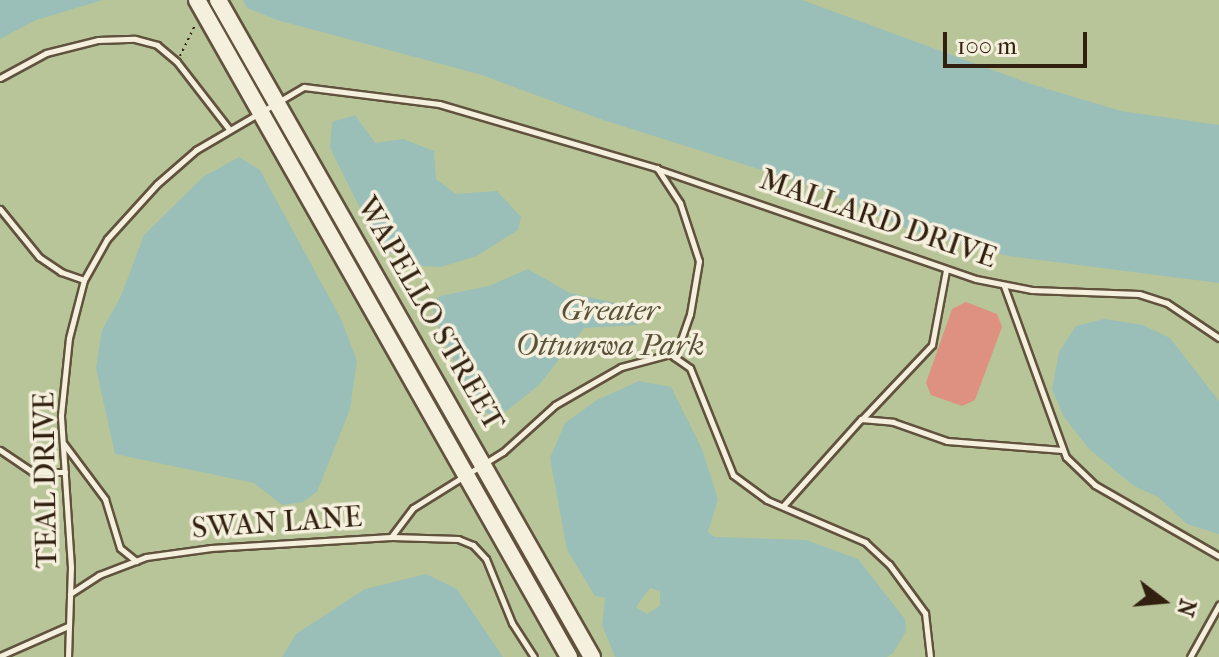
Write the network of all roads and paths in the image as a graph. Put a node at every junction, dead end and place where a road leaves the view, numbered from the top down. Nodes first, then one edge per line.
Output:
1 (197, 0) edge
2 (218, 0) edge
3 (177, 62) junction
4 (0, 78) edge
5 (267, 108) junction
6 (229, 129) junction
7 (657, 168) junction
8 (0, 209) edge
9 (946, 270) junction
10 (84, 280) junction
11 (1004, 285) junction
12 (1219, 338) edge
13 (675, 357) junction
14 (861, 419) junction
15 (63, 443) junction
16 (0, 450) edge
17 (1063, 450) junction
18 (483, 461) junction
19 (65, 472) junction
20 (464, 473) junction
21 (783, 506) junction
22 (391, 537) junction
23 (1219, 556) edge
24 (136, 561) junction
25 (70, 594) junction
26 (1219, 605) edge
27 (68, 626) junction
28 (0, 656) edge
29 (68, 657) edge
30 (534, 657) edge
31 (569, 657) edge
32 (592, 657) edge
33 (930, 657) edge
34 (1190, 657) edge

1 - 3 path
1 - 5 main road, WAPELLO STREET
2 - 5 main road, WAPELLO STREET
3 - 4 lane
3 - 6 lane
5 - 6 lane, TEAL DRIVE
5 - 7 lane, MALLARD DRIVE
5 - 18 main road, WAPELLO STREET
5 - 20 main road, WAPELLO STREET
6 - 10 lane, TEAL DRIVE
7 - 9 lane, MALLARD DRIVE
7 - 13 lane
8 - 10 lane
9 - 11 lane, MALLARD DRIVE
9 - 14 lane
10 - 15 lane, TEAL DRIVE
11 - 12 lane, MALLARD DRIVE
11 - 17 lane
13 - 18 lane, SWAN LANE
13 - 21 lane
14 - 17 lane
14 - 21 lane
15 - 19 lane, TEAL DRIVE
15 - 24 lane
16 - 19 lane
17 - 23 lane
18 - 20 lane, SWAN LANE
18 - 32 main road, WAPELLO STREET
19 - 25 lane, TEAL DRIVE
20 - 22 lane, SWAN LANE
20 - 31 main road, WAPELLO STREET
21 - 33 lane
22 - 24 lane, SWAN LANE
22 - 30 lane
24 - 25 lane, SWAN LANE
25 - 27 lane, TEAL DRIVE
26 - 34 lane
27 - 28 lane
27 - 29 lane, TEAL DRIVE

